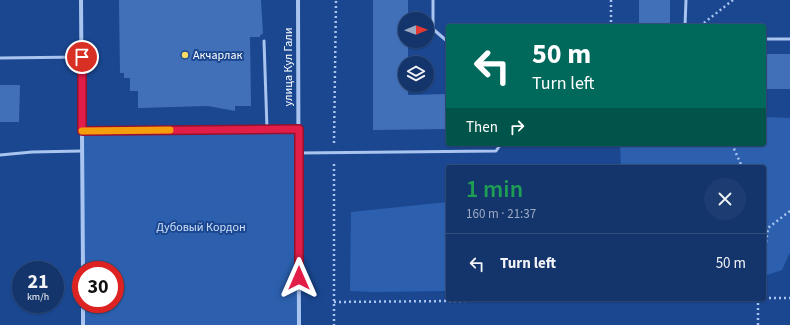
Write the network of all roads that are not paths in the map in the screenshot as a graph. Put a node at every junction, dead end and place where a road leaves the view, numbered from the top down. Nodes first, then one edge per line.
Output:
1 (81, 0) edge
2 (298, 0) edge
3 (433, 0) edge
4 (686, 0) edge
5 (685, 24) edge
6 (766, 39) edge
7 (790, 39) edge
8 (446, 40) edge
9 (264, 41) dead end
10 (82, 57) junction
11 (0, 58) edge
12 (267, 129) junction
13 (299, 129) junction
14 (82, 131) junction
15 (500, 146) edge
16 (82, 151) junction
17 (299, 153) junction
18 (0, 155) edge
19 (83, 261) edge
20 (83, 313) edge
21 (83, 325) edge
22 (299, 325) edge

1 - 10 street
2 - 13 street, улица Кул Гали
3 - 8 lane
4 - 5 lane
6 - 7 lane
9 - 12 lane
10 - 11 lane
10 - 14 street
12 - 13 lane
12 - 14 lane
13 - 17 street, улица Кул Гали
14 - 16 street
15 - 17 lane
16 - 18 lane
16 - 19 street
17 - 22 street, улица Кул Гали
20 - 21 street

